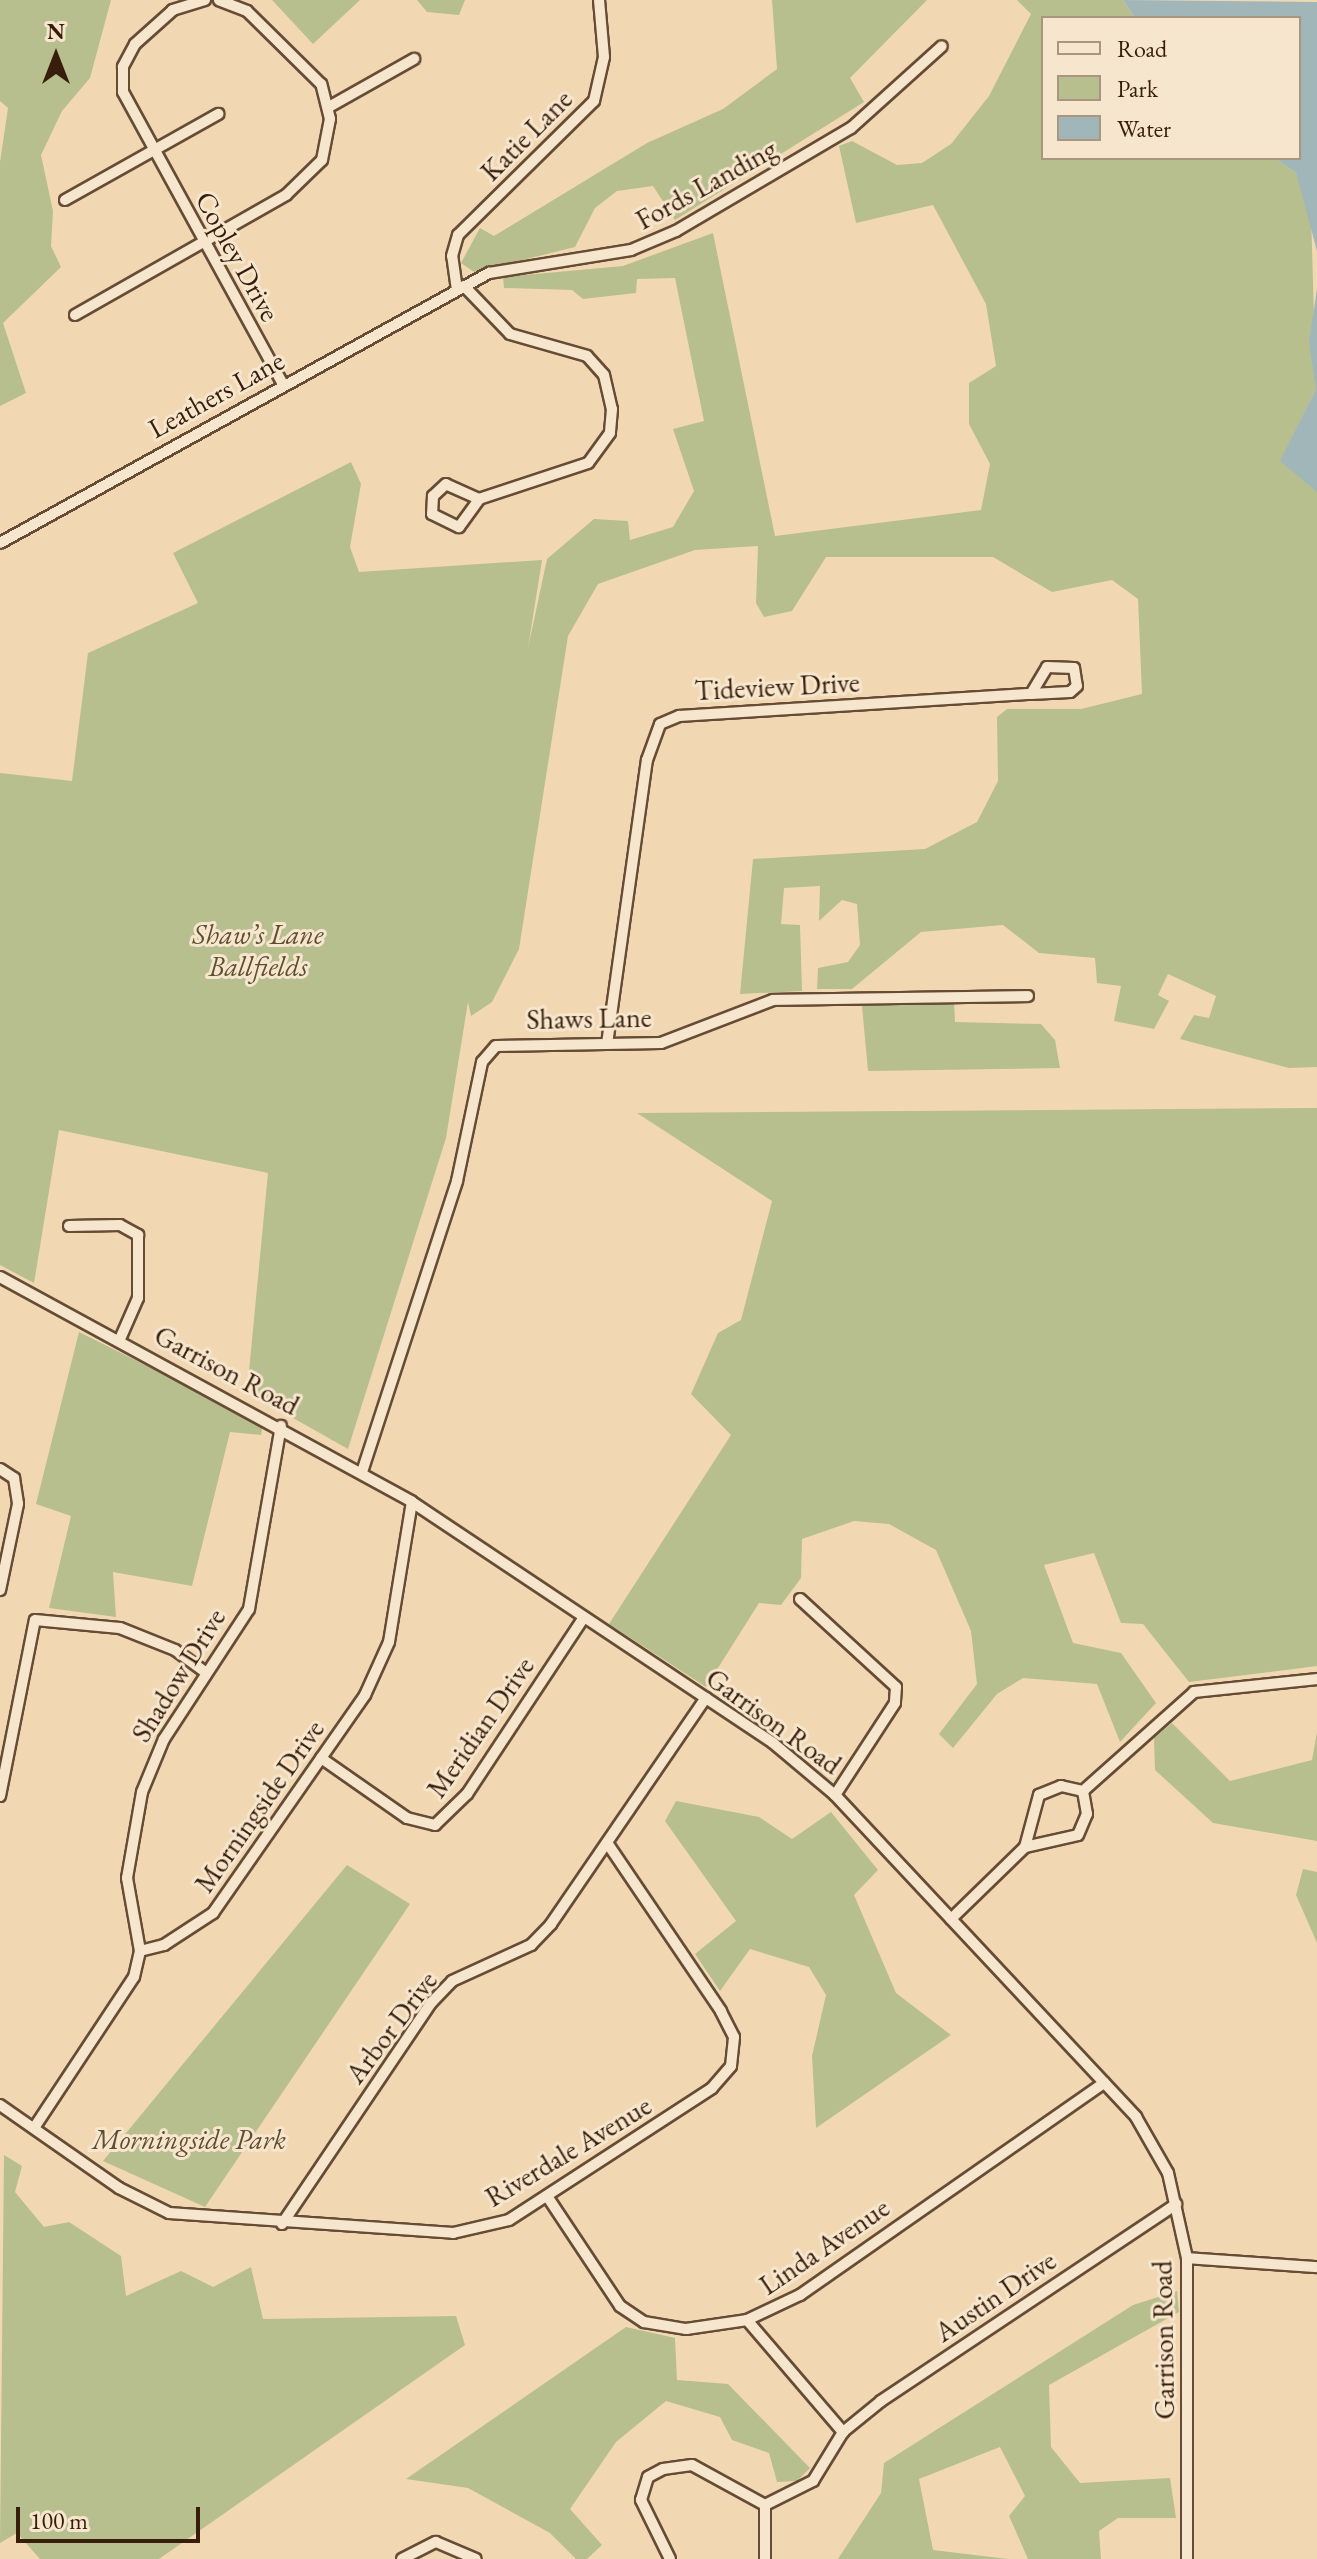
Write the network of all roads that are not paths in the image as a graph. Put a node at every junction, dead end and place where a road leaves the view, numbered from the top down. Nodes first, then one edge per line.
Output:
1 (205, 0) edge
2 (219, 0) edge
3 (599, 0) edge
4 (942, 46) dead end
5 (414, 59) dead end
6 (329, 107) junction
7 (218, 114) dead end
8 (152, 152) junction
9 (65, 200) dead end
10 (202, 243) junction
11 (461, 288) junction
12 (75, 315) dead end
13 (283, 384) junction
14 (479, 499) junction
15 (0, 543) edge
16 (1031, 694) junction
17 (1028, 996) dead end
18 (607, 1044) junction
19 (69, 1226) dead end
20 (0, 1277) edge
21 (120, 1339) junction
22 (281, 1426) junction
23 (0, 1469) edge
24 (362, 1472) junction
25 (412, 1502) junction
26 (0, 1590) edge
27 (800, 1599) dead end
28 (582, 1620) junction
29 (207, 1673) junction
30 (1317, 1679) edge
31 (706, 1698) junction
32 (321, 1758) junction
33 (1083, 1791) junction
34 (835, 1795) junction
35 (0, 1796) edge
36 (608, 1844) junction
37 (1025, 1847) junction
38 (951, 1919) junction
39 (140, 1951) junction
40 (1104, 2083) junction
41 (0, 2105) edge
42 (34, 2128) junction
43 (547, 2196) junction
44 (1176, 2204) junction
45 (282, 2224) junction
46 (1187, 2258) junction
47 (1317, 2267) edge
48 (747, 2320) junction
49 (843, 2432) junction
50 (765, 2505) junction
51 (664, 2557) edge
52 (402, 2559) edge
53 (476, 2559) edge
54 (765, 2559) edge
55 (1187, 2559) edge

1 - 8 street, Copley Drive
2 - 6 street
3 - 11 street, Katie Lane
4 - 11 street, Fords Landing
5 - 6 street
6 - 10 street
7 - 8 street
8 - 9 street
8 - 10 street, Copley Drive
10 - 12 street
10 - 13 street, Copley Drive
11 - 13 street, Leathers Lane
11 - 14 street
13 - 15 street, Leathers Lane
14 - 14 street
16 - 16 street, Tideview Drive
16 - 18 street, Tideview Drive
17 - 18 street, Shaws Lane
18 - 24 street, Shaws Lane
19 - 21 street
20 - 21 street, Garrison Road
21 - 22 street, Garrison Road
22 - 24 street, Garrison Road
22 - 29 street, Shadow Drive
23 - 26 street
24 - 25 street, Garrison Road
25 - 28 street, Garrison Road
25 - 32 street, Morningside Drive
27 - 34 street
28 - 31 street, Garrison Road
28 - 32 street, Meridian Drive
29 - 35 street
29 - 39 street, Shadow Drive
30 - 33 street
31 - 34 street, Garrison Road
31 - 36 street, Arbor Drive
32 - 39 street, Morningside Drive
33 - 37 street
33 - 37 street
34 - 38 street, Garrison Road
36 - 43 street, Riverdale Avenue
36 - 45 street, Arbor Drive
37 - 38 street
38 - 40 street, Garrison Road
39 - 42 street
40 - 44 street, Garrison Road
40 - 48 street, Linda Avenue
41 - 42 street
42 - 45 street, Riverdale Avenue
43 - 45 street, Riverdale Avenue
43 - 48 street, Linda Avenue
44 - 46 street, Garrison Road
44 - 49 street, Austin Drive
46 - 47 street
46 - 55 street, Garrison Road
48 - 49 street
49 - 50 street
50 - 51 street
50 - 54 street
52 - 53 street

